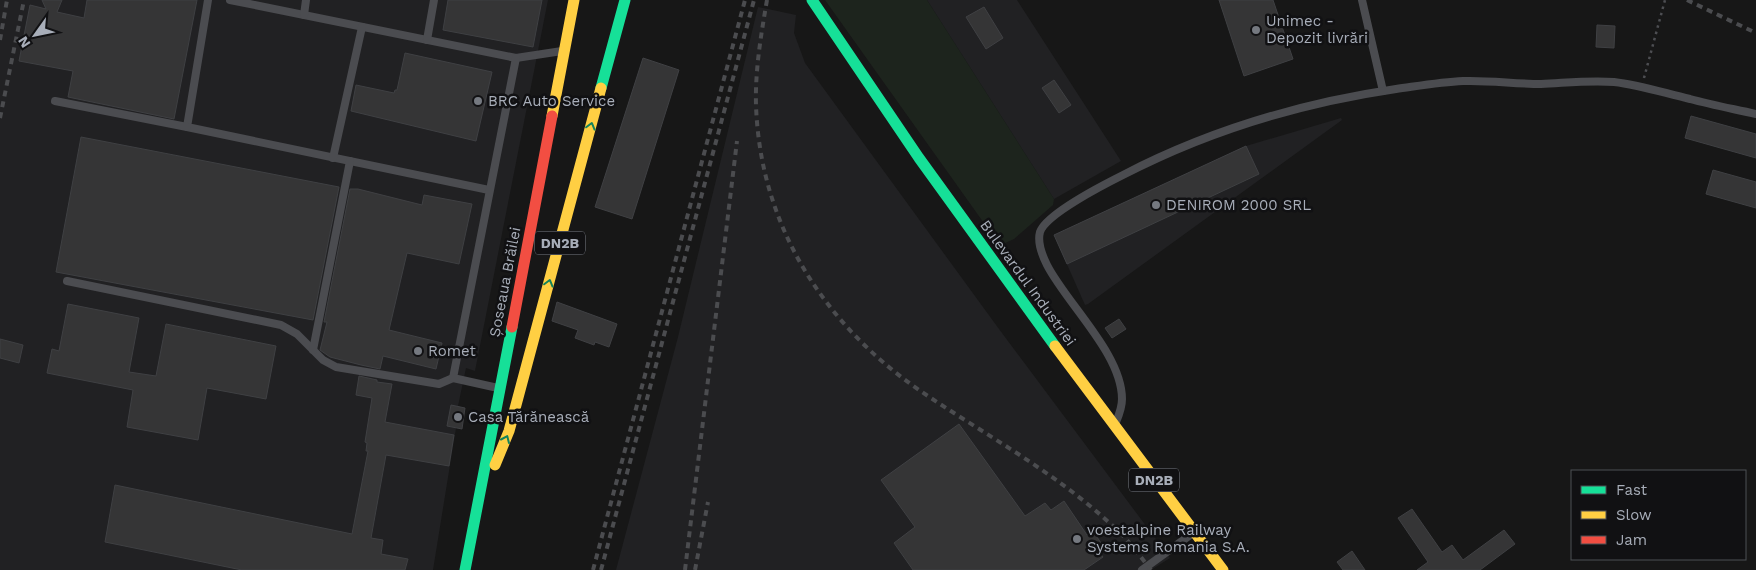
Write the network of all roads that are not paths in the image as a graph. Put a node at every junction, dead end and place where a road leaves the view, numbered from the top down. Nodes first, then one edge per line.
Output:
1 (208, 0) edge
2 (230, 0) edge
3 (306, 0) edge
4 (434, 0) edge
5 (574, 0) edge
6 (625, 0) edge
7 (1362, 0) edge
8 (814, 4) edge
9 (304, 15) junction
10 (362, 27) junction
11 (427, 40) junction
12 (565, 51) junction
13 (516, 58) junction
14 (1383, 91) junction
15 (55, 101) dead end
16 (1756, 114) edge
17 (187, 127) junction
18 (333, 158) junction
19 (350, 161) junction
20 (489, 190) junction
21 (67, 281) dead end
22 (312, 350) junction
23 (453, 378) junction
24 (500, 388) junction
25 (1114, 426) junction
26 (483, 482) junction
27 (1194, 532) junction
28 (465, 570) edge
29 (1142, 570) edge
30 (1223, 570) edge

1 - 17 lane
2 - 9 lane
3 - 9 lane
4 - 11 lane
5 - 12 main road, Șoseaua Brăilei
26 -> 6 main road, DN2B
7 - 14 lane
8 - 25 main road, Bulevardul Industriei / DN2B
9 - 10 lane
10 - 11 lane
10 - 18 lane
11 - 13 lane
12 - 13 lane
12 - 24 main road, Șoseaua Brăilei
13 - 20 lane
14 - 16 lane
14 - 25 lane
15 - 17 lane
17 - 18 lane
18 - 19 lane
19 - 20 lane
19 - 22 lane
20 - 23 lane
21 - 22 lane
22 - 23 lane
23 - 24 lane
24 - 26 main road, Șoseaua Brăilei
25 - 27 main road, Bulevardul Industriei / DN2B
26 - 28 main road, Șoseaua Brăilei
27 - 29 lane
27 - 30 main road, Bulevardul Industriei / DN2B

